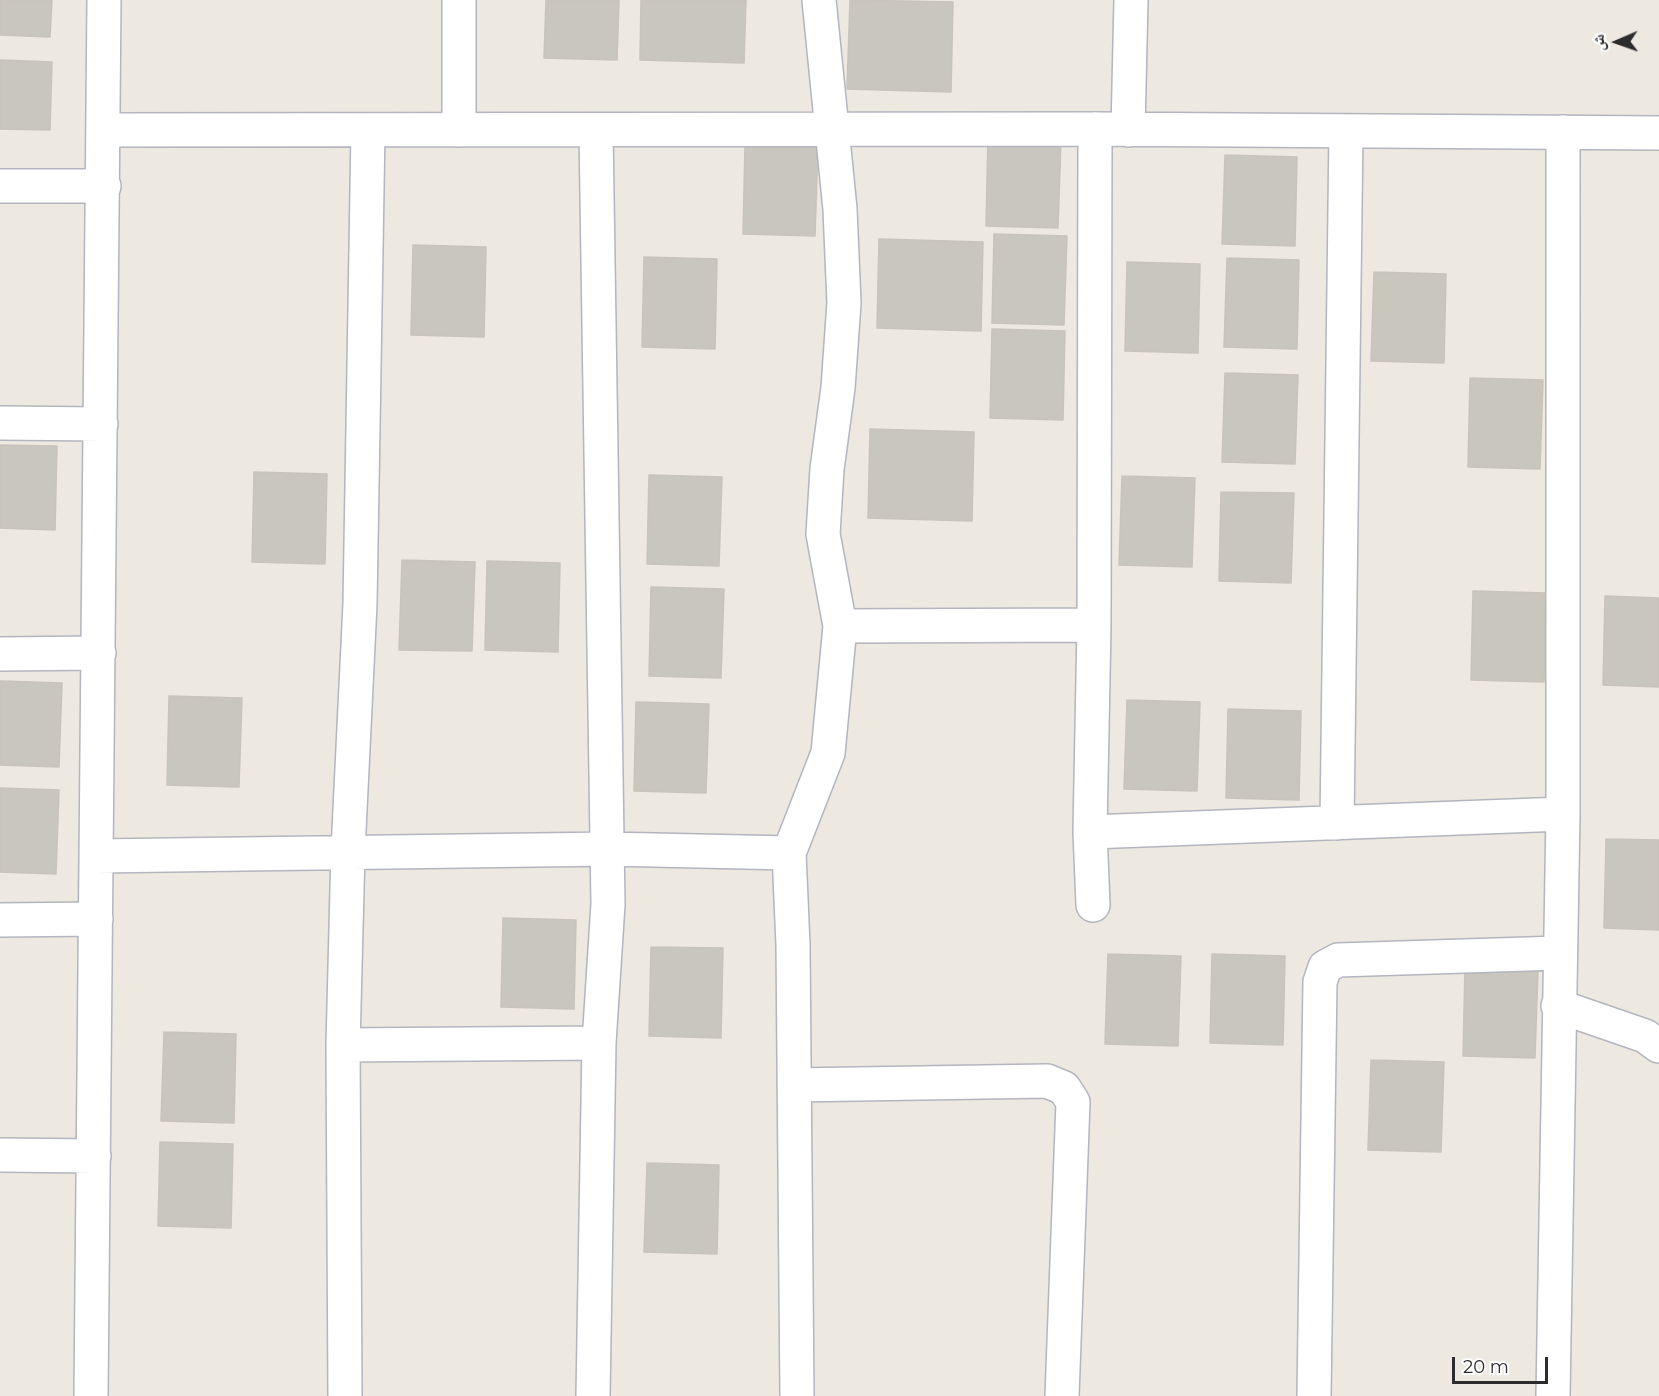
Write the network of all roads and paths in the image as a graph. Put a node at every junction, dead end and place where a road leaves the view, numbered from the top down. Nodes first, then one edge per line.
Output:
1 (104, 0) edge
2 (459, 0) edge
3 (819, 0) edge
4 (1131, 0) edge
5 (459, 129) junction
6 (1095, 129) junction
7 (103, 130) junction
8 (368, 130) junction
9 (832, 130) junction
10 (1128, 130) junction
11 (596, 131) junction
12 (1346, 131) junction
13 (1563, 132) junction
14 (1659, 133) edge
15 (0, 186) edge
16 (104, 186) junction
17 (0, 423) edge
18 (101, 424) junction
19 (1094, 625) junction
20 (840, 626) junction
21 (99, 653) junction
22 (0, 654) edge
23 (1563, 814) junction
24 (1337, 823) junction
25 (1089, 832) junction
26 (608, 849) junction
27 (348, 851) junction
28 (789, 853) junction
29 (97, 856) junction
30 (1093, 905) dead end
31 (96, 919) junction
32 (0, 920) edge
33 (1559, 953) junction
34 (1558, 1006) junction
35 (599, 1043) junction
36 (343, 1045) junction
37 (1659, 1046) edge
38 (794, 1085) junction
39 (0, 1155) edge
40 (94, 1156) junction
41 (91, 1396) edge
42 (345, 1396) edge
43 (593, 1396) edge
44 (798, 1396) edge
45 (1062, 1396) edge
46 (1314, 1396) edge
47 (1552, 1396) edge

1 - 7 street
2 - 5 street
3 - 9 street
4 - 10 street
5 - 8 street
5 - 11 street
6 - 9 street
6 - 10 street
6 - 19 street
7 - 8 street
7 - 16 street
8 - 27 street
9 - 11 street
9 - 20 street
10 - 12 street
11 - 26 street
12 - 13 street
12 - 24 street
13 - 14 street
13 - 23 street
15 - 16 street
16 - 18 street
17 - 18 street
18 - 21 street
19 - 20 street
19 - 25 street
20 - 28 street
21 - 22 street
21 - 29 street
23 - 24 street
23 - 33 street
24 - 25 street
25 - 30 street
26 - 27 street
26 - 28 street
26 - 35 street
27 - 29 street
27 - 36 street
28 - 38 street
29 - 31 street
31 - 32 street
31 - 40 street
33 - 34 street
33 - 46 street
34 - 37 street
34 - 47 street
35 - 36 street
35 - 43 street
36 - 42 street
38 - 44 street
38 - 45 street
39 - 40 street
40 - 41 street

